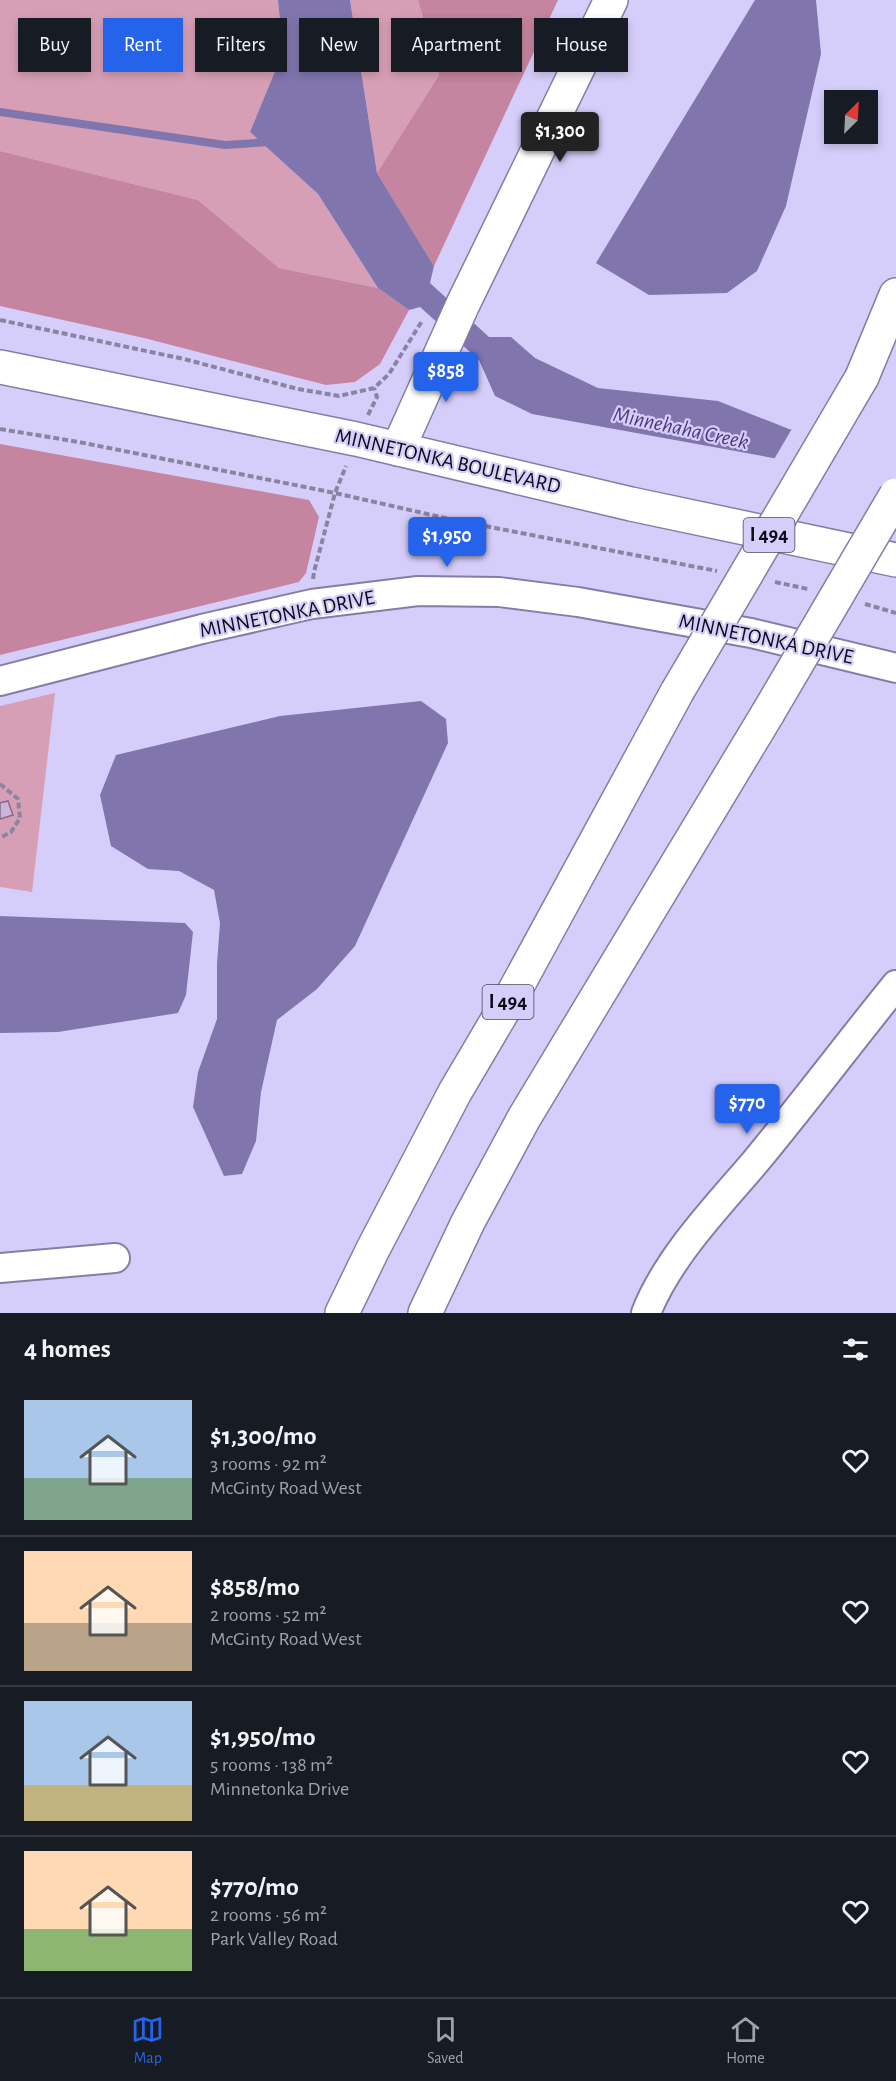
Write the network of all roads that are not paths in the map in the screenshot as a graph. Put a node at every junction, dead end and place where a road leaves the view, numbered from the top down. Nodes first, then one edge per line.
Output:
1 (611, 0) edge
2 (896, 295) edge
3 (896, 325) edge
4 (0, 367) edge
5 (862, 377) junction
6 (398, 449) junction
7 (896, 495) edge
8 (896, 560) edge
9 (896, 668) edge
10 (0, 681) edge
11 (896, 984) edge
12 (115, 1258) dead end
13 (0, 1268) edge
14 (342, 1313) edge
15 (424, 1313) edge
16 (646, 1313) edge

1 - 6 main road
2 - 5 main road
3 - 5 main road, I 494
4 - 6 main road, MINNETONKA BOULEVARD
5 - 14 main road, I 494, bridge
6 - 8 main road, MINNETONKA BOULEVARD
7 - 15 main road, bridge
9 - 10 street, MINNETONKA DRIVE
11 - 16 street
12 - 13 street

